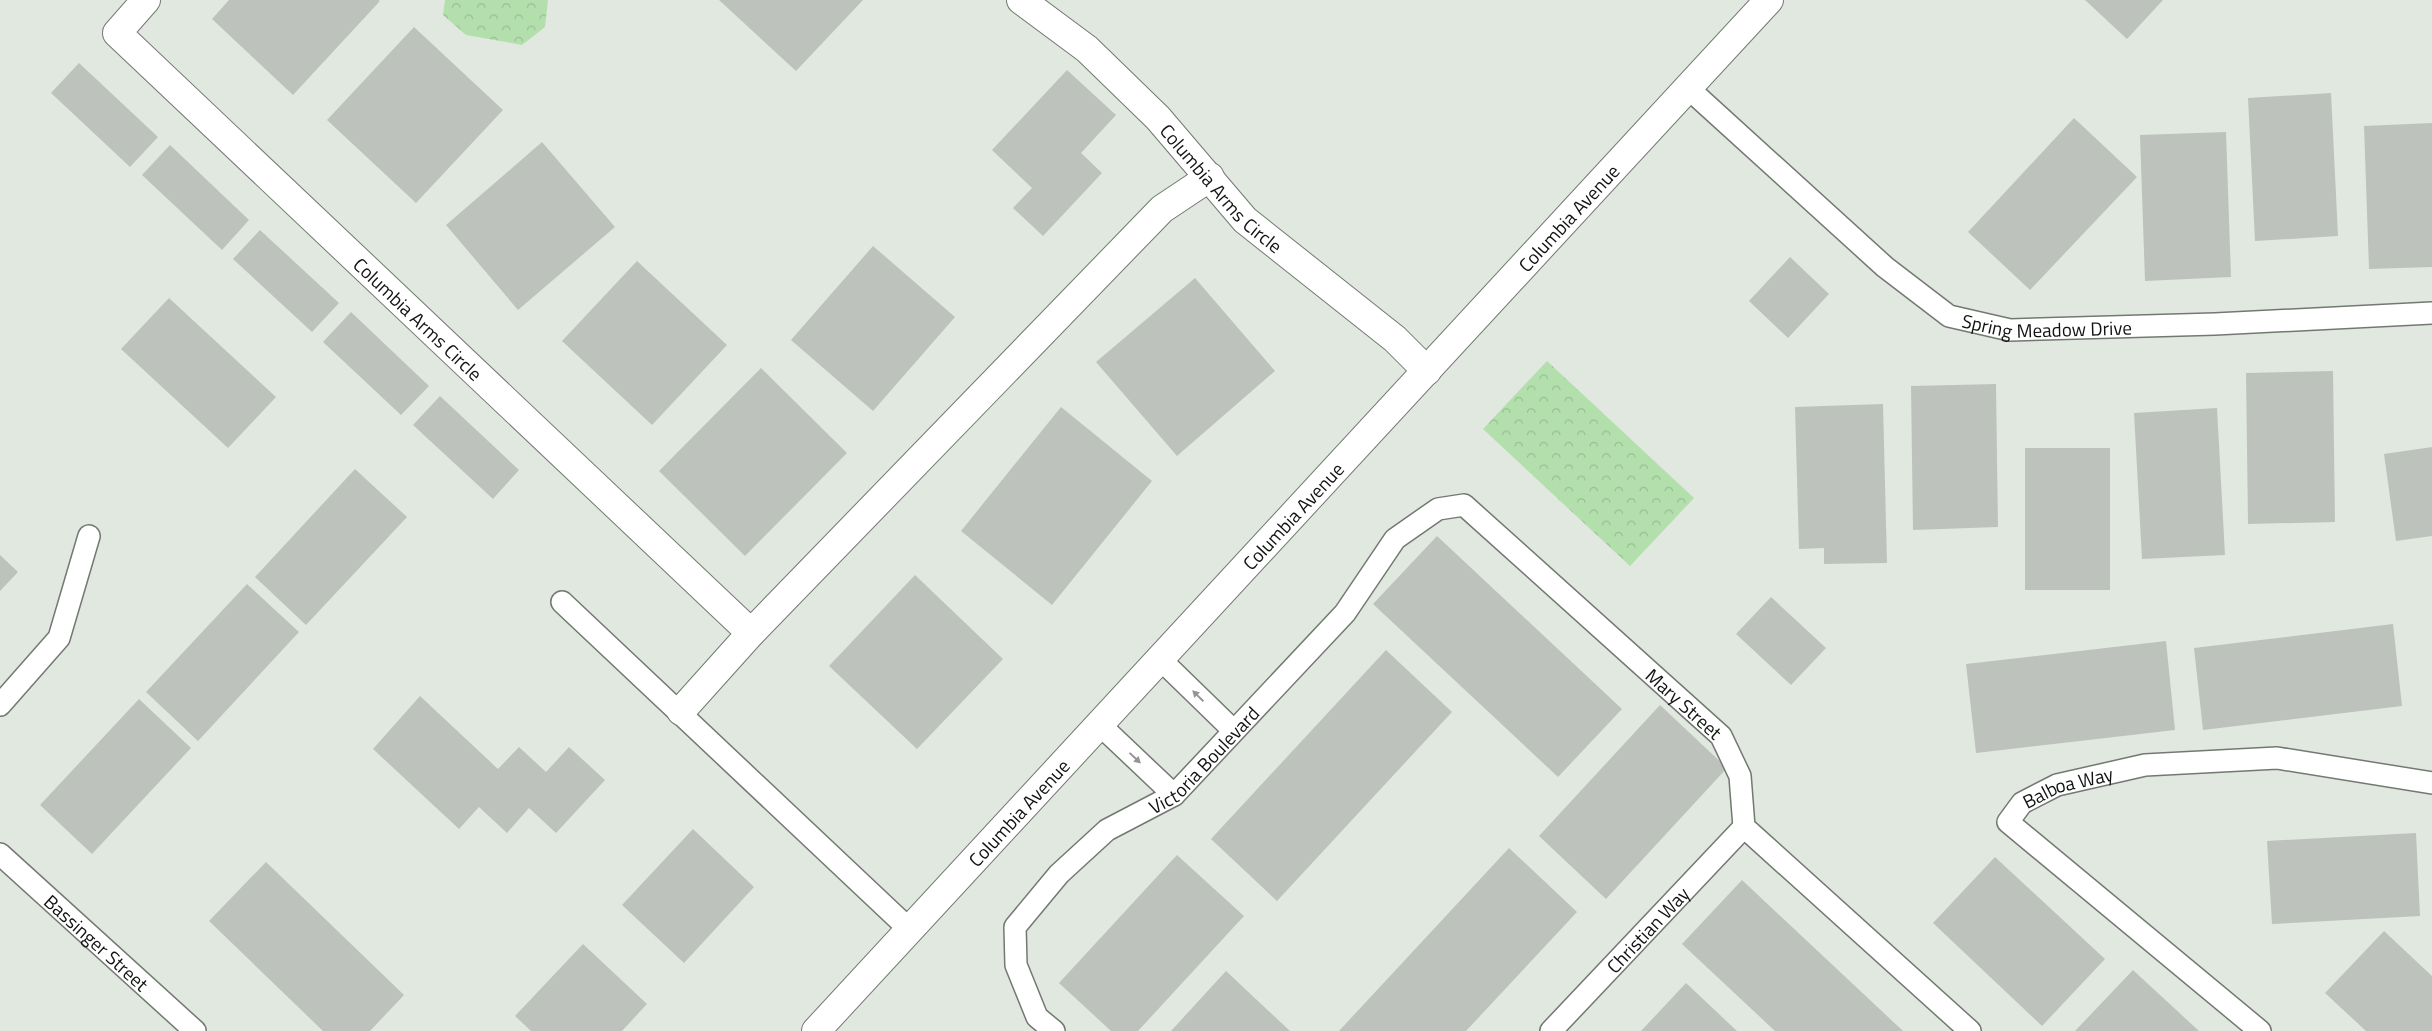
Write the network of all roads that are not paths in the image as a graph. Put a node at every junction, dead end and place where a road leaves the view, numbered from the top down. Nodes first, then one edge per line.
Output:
1 (146, 0) edge
2 (1022, 0) edge
3 (1769, 0) edge
4 (1688, 88) junction
5 (1210, 178) junction
6 (2432, 313) edge
7 (1427, 371) junction
8 (1462, 505) joint
9 (89, 536) dead end
10 (562, 602) dead end
11 (750, 633) junction
12 (1160, 659) junction
13 (0, 705) edge
14 (680, 712) junction
15 (1099, 724) junction
16 (1233, 730) junction
17 (2432, 783) edge
18 (1174, 795) junction
19 (1744, 827) junction
20 (0, 854) edge
21 (910, 930) junction
22 (194, 1031) edge
23 (816, 1031) edge
24 (1054, 1031) edge
25 (1551, 1031) edge
26 (1970, 1031) edge
27 (2260, 1031) edge

1 - 11 street, Columbia Arms Circle
2 - 5 street, Columbia Arms Circle
3 - 4 street, Columbia Avenue
4 - 6 lane, Spring Meadow Drive
4 - 7 street, Columbia Avenue
5 - 7 street, Columbia Arms Circle
5 - 11 street
7 - 12 street, Columbia Avenue
8 - 16 lane, Victoria Boulevard
8 - 19 lane, Mary Street
9 - 13 lane
10 - 14 lane
11 - 14 street
12 - 15 street, Columbia Avenue
16 -> 12 lane
14 - 21 lane
15 -> 18 lane
15 - 21 street, Columbia Avenue
16 - 18 lane, Victoria Boulevard
17 - 27 lane, Balboa Way
18 - 24 lane, Victoria Boulevard
19 - 25 lane, Christian Way
19 - 26 lane
20 - 22 lane, Bassinger Street
21 - 23 street, Columbia Avenue

